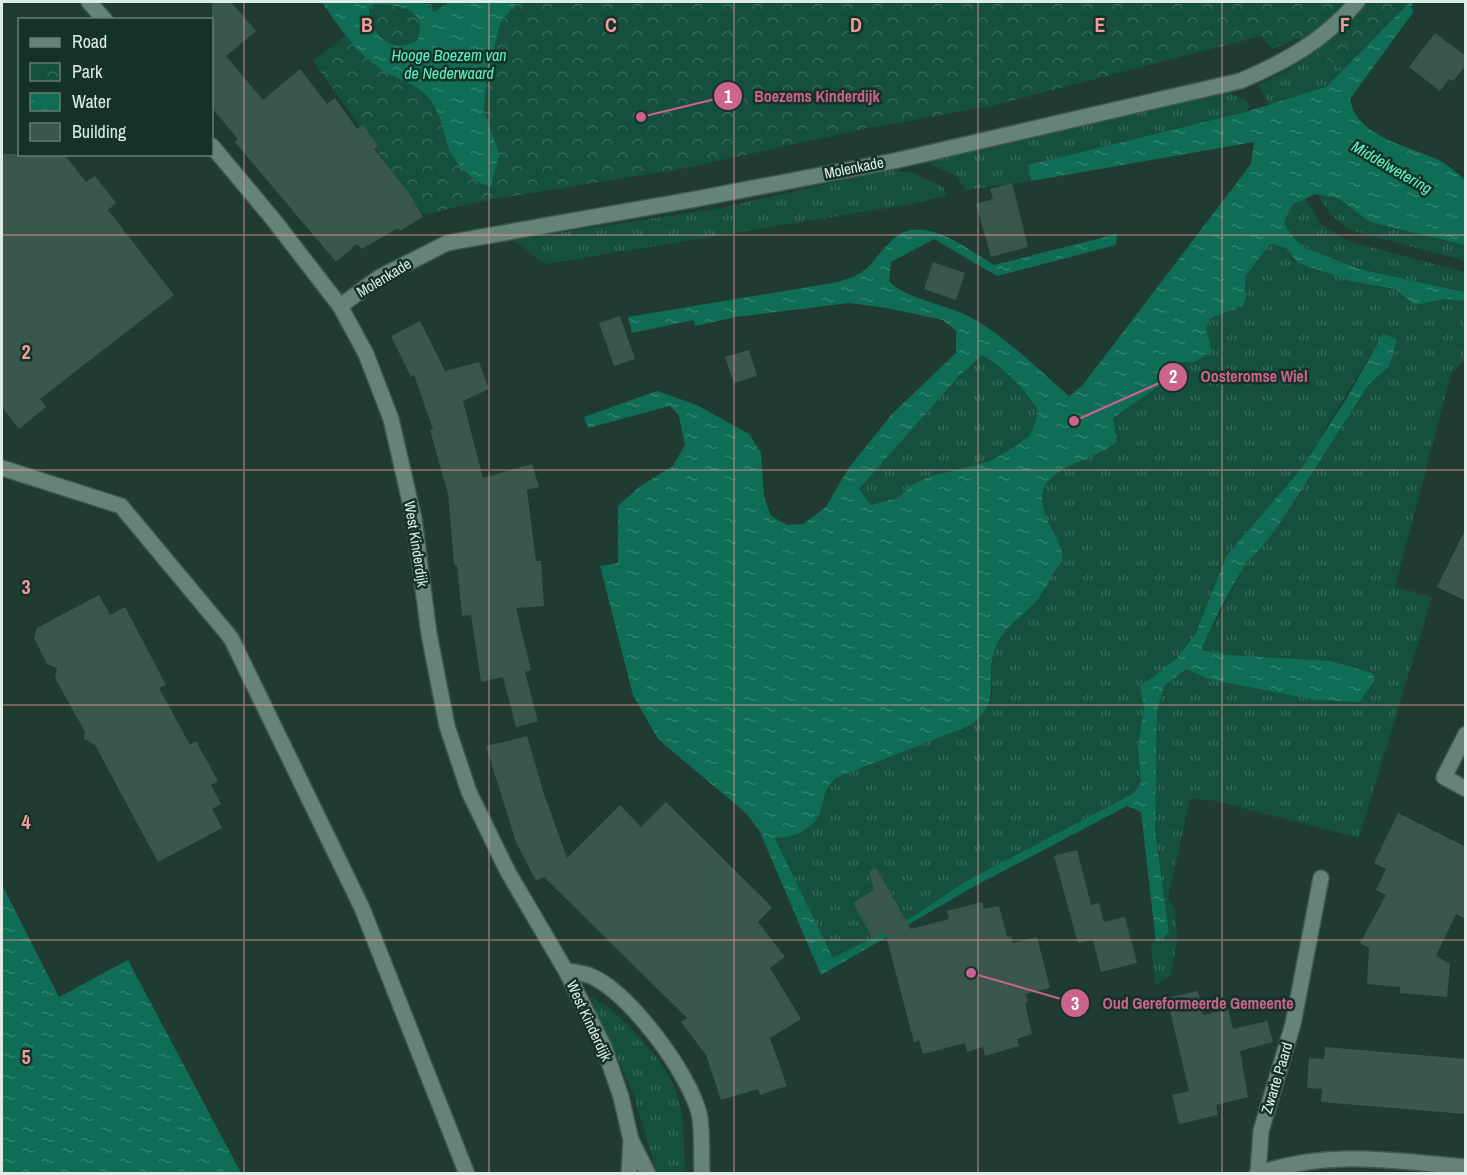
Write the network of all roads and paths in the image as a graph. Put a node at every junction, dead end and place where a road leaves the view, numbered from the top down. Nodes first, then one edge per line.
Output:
1 (89, 2) edge
2 (1357, 2) edge
3 (103, 18) edge
4 (213, 147) edge
5 (340, 306) junction
6 (2, 468) edge
7 (1466, 734) edge
8 (1466, 789) edge
9 (1321, 878) dead end
10 (566, 971) junction
11 (631, 1140) junction
12 (1466, 1167) edge
13 (467, 1173) edge
14 (629, 1173) edge
15 (648, 1173) edge
16 (702, 1173) edge
17 (1257, 1173) edge

1 - 3 street
2 - 5 street, Molenkade
4 - 5 street, West Kinderdijk
5 - 10 street, West Kinderdijk
6 - 13 street
7 - 8 street
9 - 17 street, Zwarte Paard
10 - 11 street, West Kinderdijk
10 - 16 street, West Kinderdijk
11 - 14 street, West Kinderdijk
11 - 15 street, West Kinderdijk
12 - 17 street, Zwarte Paard

